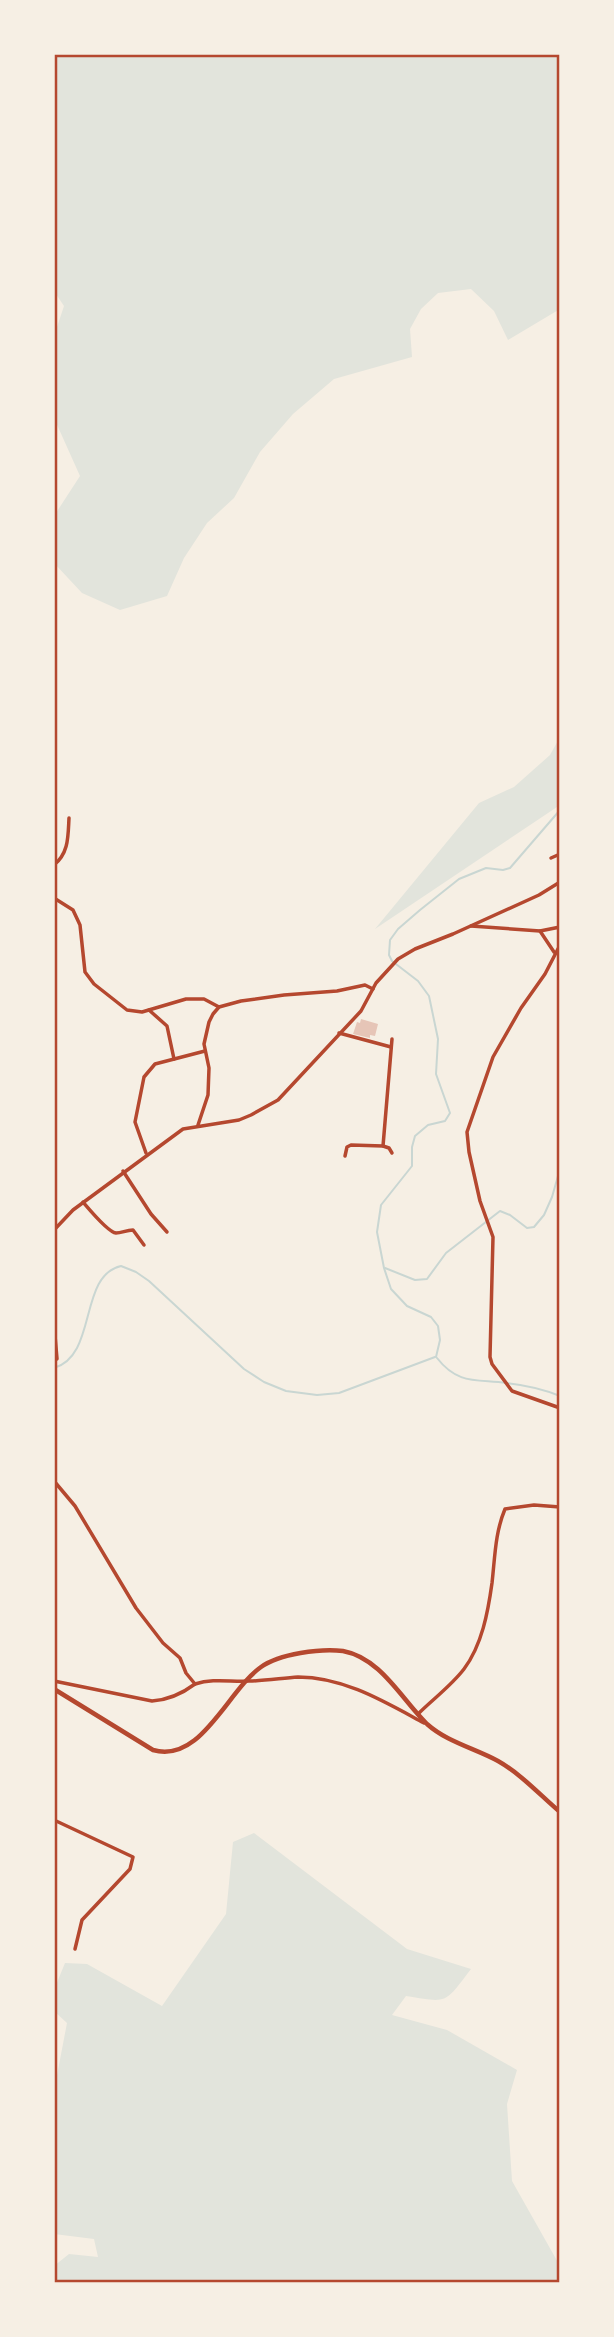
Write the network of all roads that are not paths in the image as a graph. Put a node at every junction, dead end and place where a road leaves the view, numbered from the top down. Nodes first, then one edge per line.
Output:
1 (69, 818) dead end
2 (560, 854) edge
3 (551, 858) dead end
4 (54, 866) edge
5 (560, 882) edge
6 (54, 898) edge
7 (470, 926) junction
8 (560, 928) edge
9 (540, 931) junction
10 (560, 945) edge
11 (555, 953) junction
12 (373, 989) junction
13 (219, 1007) junction
14 (149, 1010) junction
15 (340, 1033) junction
16 (392, 1039) dead end
17 (391, 1047) junction
18 (205, 1051) junction
19 (174, 1059) junction
20 (198, 1125) junction
21 (383, 1146) junction
22 (392, 1153) dead end
23 (146, 1154) junction
24 (345, 1156) dead end
25 (123, 1171) junction
26 (83, 1202) junction
27 (54, 1230) edge
28 (167, 1232) dead end
29 (144, 1245) dead end
30 (54, 1324) edge
31 (57, 1359) dead end
32 (560, 1408) edge
33 (54, 1481) edge
34 (560, 1507) edge
35 (54, 1681) edge
36 (246, 1681) junction
37 (195, 1684) junction
38 (54, 1689) edge
39 (418, 1714) junction
40 (430, 1726) junction
41 (560, 1812) edge
42 (54, 1820) edge
43 (75, 1949) dead end

1 - 4 street
2 - 3 street
5 - 7 street
6 - 14 street
7 - 9 street
7 - 12 street
8 - 9 street
9 - 11 street
10 - 11 street
11 - 32 street
12 - 13 street
12 - 15 street
13 - 14 street
13 - 18 street
14 - 19 street
15 - 17 street
15 - 20 street
16 - 17 street
17 - 21 street
18 - 19 street
18 - 20 street
19 - 23 street
20 - 23 street
21 - 22 street
21 - 24 street
23 - 25 street
25 - 26 street
25 - 28 street
26 - 27 street
26 - 29 street
30 - 31 street
33 - 37 street
34 - 39 street
35 - 37 street
36 - 37 street
36 - 38 street
36 - 39 street
36 - 40 street
39 - 40 street
40 - 41 street
42 - 43 street

